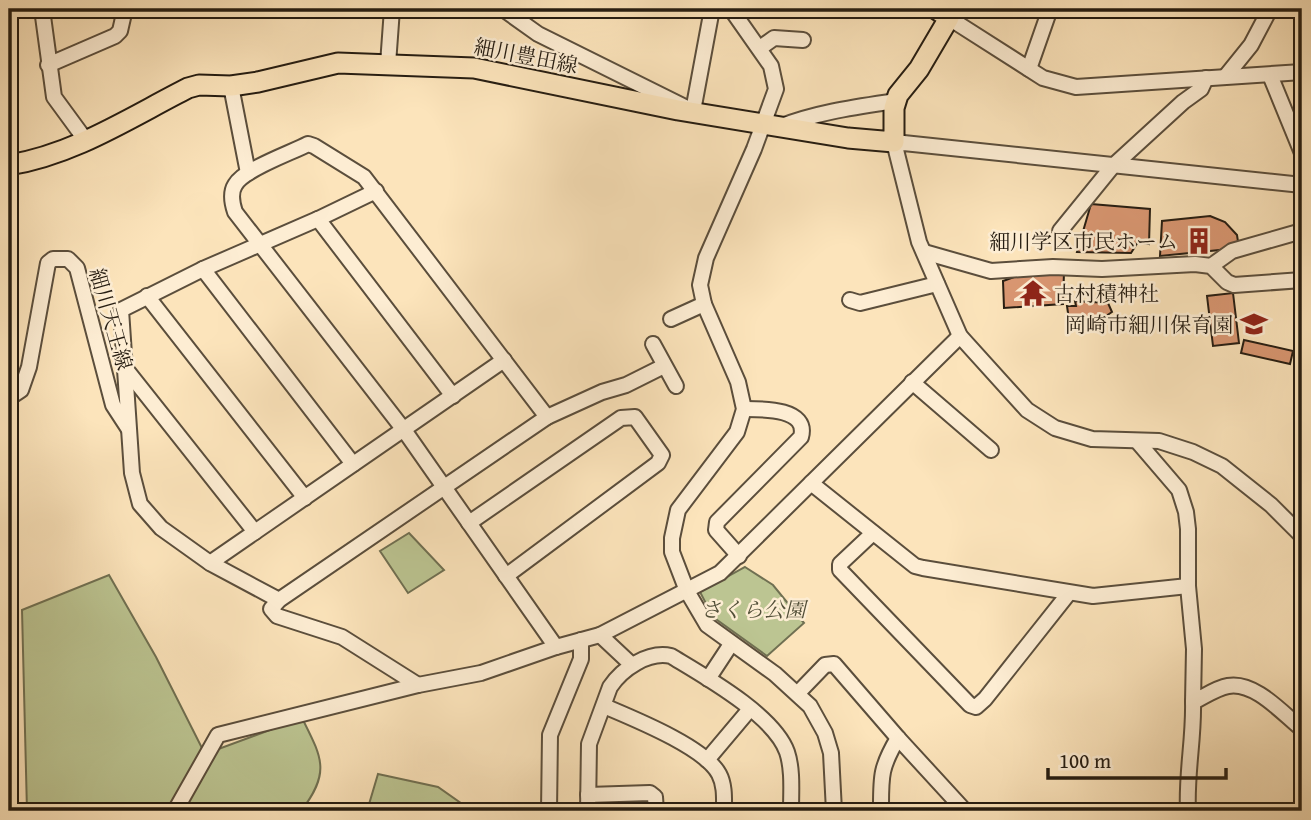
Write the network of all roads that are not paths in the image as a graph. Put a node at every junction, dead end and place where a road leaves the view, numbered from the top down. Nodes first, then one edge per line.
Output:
1 (42, 9) edge
2 (125, 9) edge
3 (392, 9) edge
4 (503, 9) edge
5 (712, 9) edge
6 (731, 9) edge
7 (1050, 9) edge
8 (1270, 9) edge
9 (943, 13) edge
10 (803, 40) dead end
11 (760, 48) junction
12 (388, 64) junction
13 (48, 65) junction
14 (1029, 69) junction
15 (1302, 72) edge
16 (1270, 75) junction
17 (1226, 76) junction
18 (1206, 78) junction
19 (231, 86) junction
20 (896, 101) junction
21 (693, 111) junction
22 (771, 126) junction
23 (87, 142) junction
24 (894, 142) junction
25 (1302, 153) edge
26 (9, 165) edge
27 (1112, 167) junction
28 (248, 173) junction
29 (1302, 185) edge
30 (376, 191) junction
31 (318, 219) junction
32 (1060, 231) dead end
33 (1302, 231) edge
34 (261, 244) junction
35 (924, 252) junction
36 (1211, 266) junction
37 (203, 269) junction
38 (1302, 280) edge
39 (937, 284) junction
40 (147, 296) junction
41 (850, 300) dead end
42 (704, 304) junction
43 (671, 319) dead end
44 (960, 336) junction
45 (653, 344) dead end
46 (504, 360) junction
47 (664, 366) junction
48 (125, 368) junction
49 (912, 382) junction
50 (676, 386) dead end
51 (453, 396) junction
52 (9, 398) edge
53 (744, 409) junction
54 (547, 417) junction
55 (128, 428) junction
56 (404, 430) junction
57 (1137, 441) junction
58 (991, 450) dead end
59 (353, 464) junction
60 (811, 483) junction
61 (444, 487) junction
62 (304, 498) junction
63 (469, 523) junction
64 (255, 532) junction
65 (873, 533) junction
66 (1302, 536) edge
67 (739, 556) junction
68 (211, 563) junction
69 (506, 576) junction
70 (1188, 586) junction
71 (687, 590) junction
72 (1069, 593) junction
73 (279, 600) junction
74 (600, 635) junction
75 (581, 640) junction
76 (731, 644) junction
77 (555, 647) junction
78 (632, 665) junction
79 (708, 679) junction
80 (418, 685) junction
81 (798, 693) junction
82 (1193, 702) junction
83 (604, 706) junction
84 (750, 709) junction
85 (1302, 729) edge
86 (898, 738) junction
87 (707, 760) junction
88 (588, 794) junction
89 (176, 811) edge
90 (550, 811) edge
91 (588, 811) edge
92 (656, 811) edge
93 (724, 811) edge
94 (791, 811) edge
95 (834, 811) edge
96 (880, 811) edge
97 (965, 811) edge
98 (1188, 811) edge

1 - 13 street
2 - 13 street
3 - 12 street
4 - 21 street
5 - 21 street
6 - 11 street
7 - 14 street
8 - 17 street
9 - 14 street
9 - 20 main road
10 - 11 street
11 - 22 street
12 - 19 main road, 細川豊田線
12 - 21 main road, 細川豊田線
13 - 23 street
14 - 18 street
15 - 16 street
16 - 17 street
16 - 25 street
17 - 18 street
18 - 27 street
19 - 23 main road, 細川豊田線
19 - 28 street
20 - 22 street
20 - 24 main road
21 - 22 main road, 細川豊田線
22 - 24 main road, 細川豊田線
22 - 42 street
23 - 26 main road, 細川豊田線
24 - 27 street
24 - 35 street
27 - 29 street
27 - 32 street
28 - 30 street
28 - 34 street
30 - 31 street
30 - 46 street
31 - 34 street
31 - 51 street
33 - 36 street
34 - 37 street
34 - 56 street
35 - 36 street
35 - 39 street
36 - 38 street
37 - 40 street
37 - 59 street
39 - 41 street
39 - 44 street
40 - 48 street
40 - 62 street
42 - 43 street
42 - 53 street
44 - 49 street
44 - 57 street
45 - 47 street
46 - 51 street
46 - 54 street
47 - 50 street
47 - 54 street
48 - 55 street
48 - 64 street
49 - 58 street
49 - 60 street
51 - 56 street
52 - 55 street, 細川天王線
53 - 67 street
53 - 71 street
54 - 61 street
55 - 68 street
56 - 59 street
56 - 61 street
57 - 66 street
57 - 70 street
59 - 62 street
60 - 65 street
60 - 67 street
61 - 63 street
61 - 73 street
62 - 64 street
63 - 69 street
63 - 69 street
64 - 68 street
65 - 72 street
65 - 72 street
67 - 71 street
68 - 73 street
69 - 77 street
70 - 72 street
70 - 82 street
71 - 74 street
71 - 76 street
73 - 80 street
74 - 75 street
74 - 78 street
75 - 77 street
75 - 90 street
76 - 79 street
76 - 81 street
77 - 80 street
78 - 79 street
78 - 83 street
79 - 84 street
80 - 89 street
81 - 86 street
81 - 95 street
82 - 85 street
82 - 98 street
83 - 87 street
83 - 88 street
84 - 87 street
84 - 94 street
86 - 96 street
86 - 97 street
87 - 93 street
88 - 91 street
88 - 92 street

